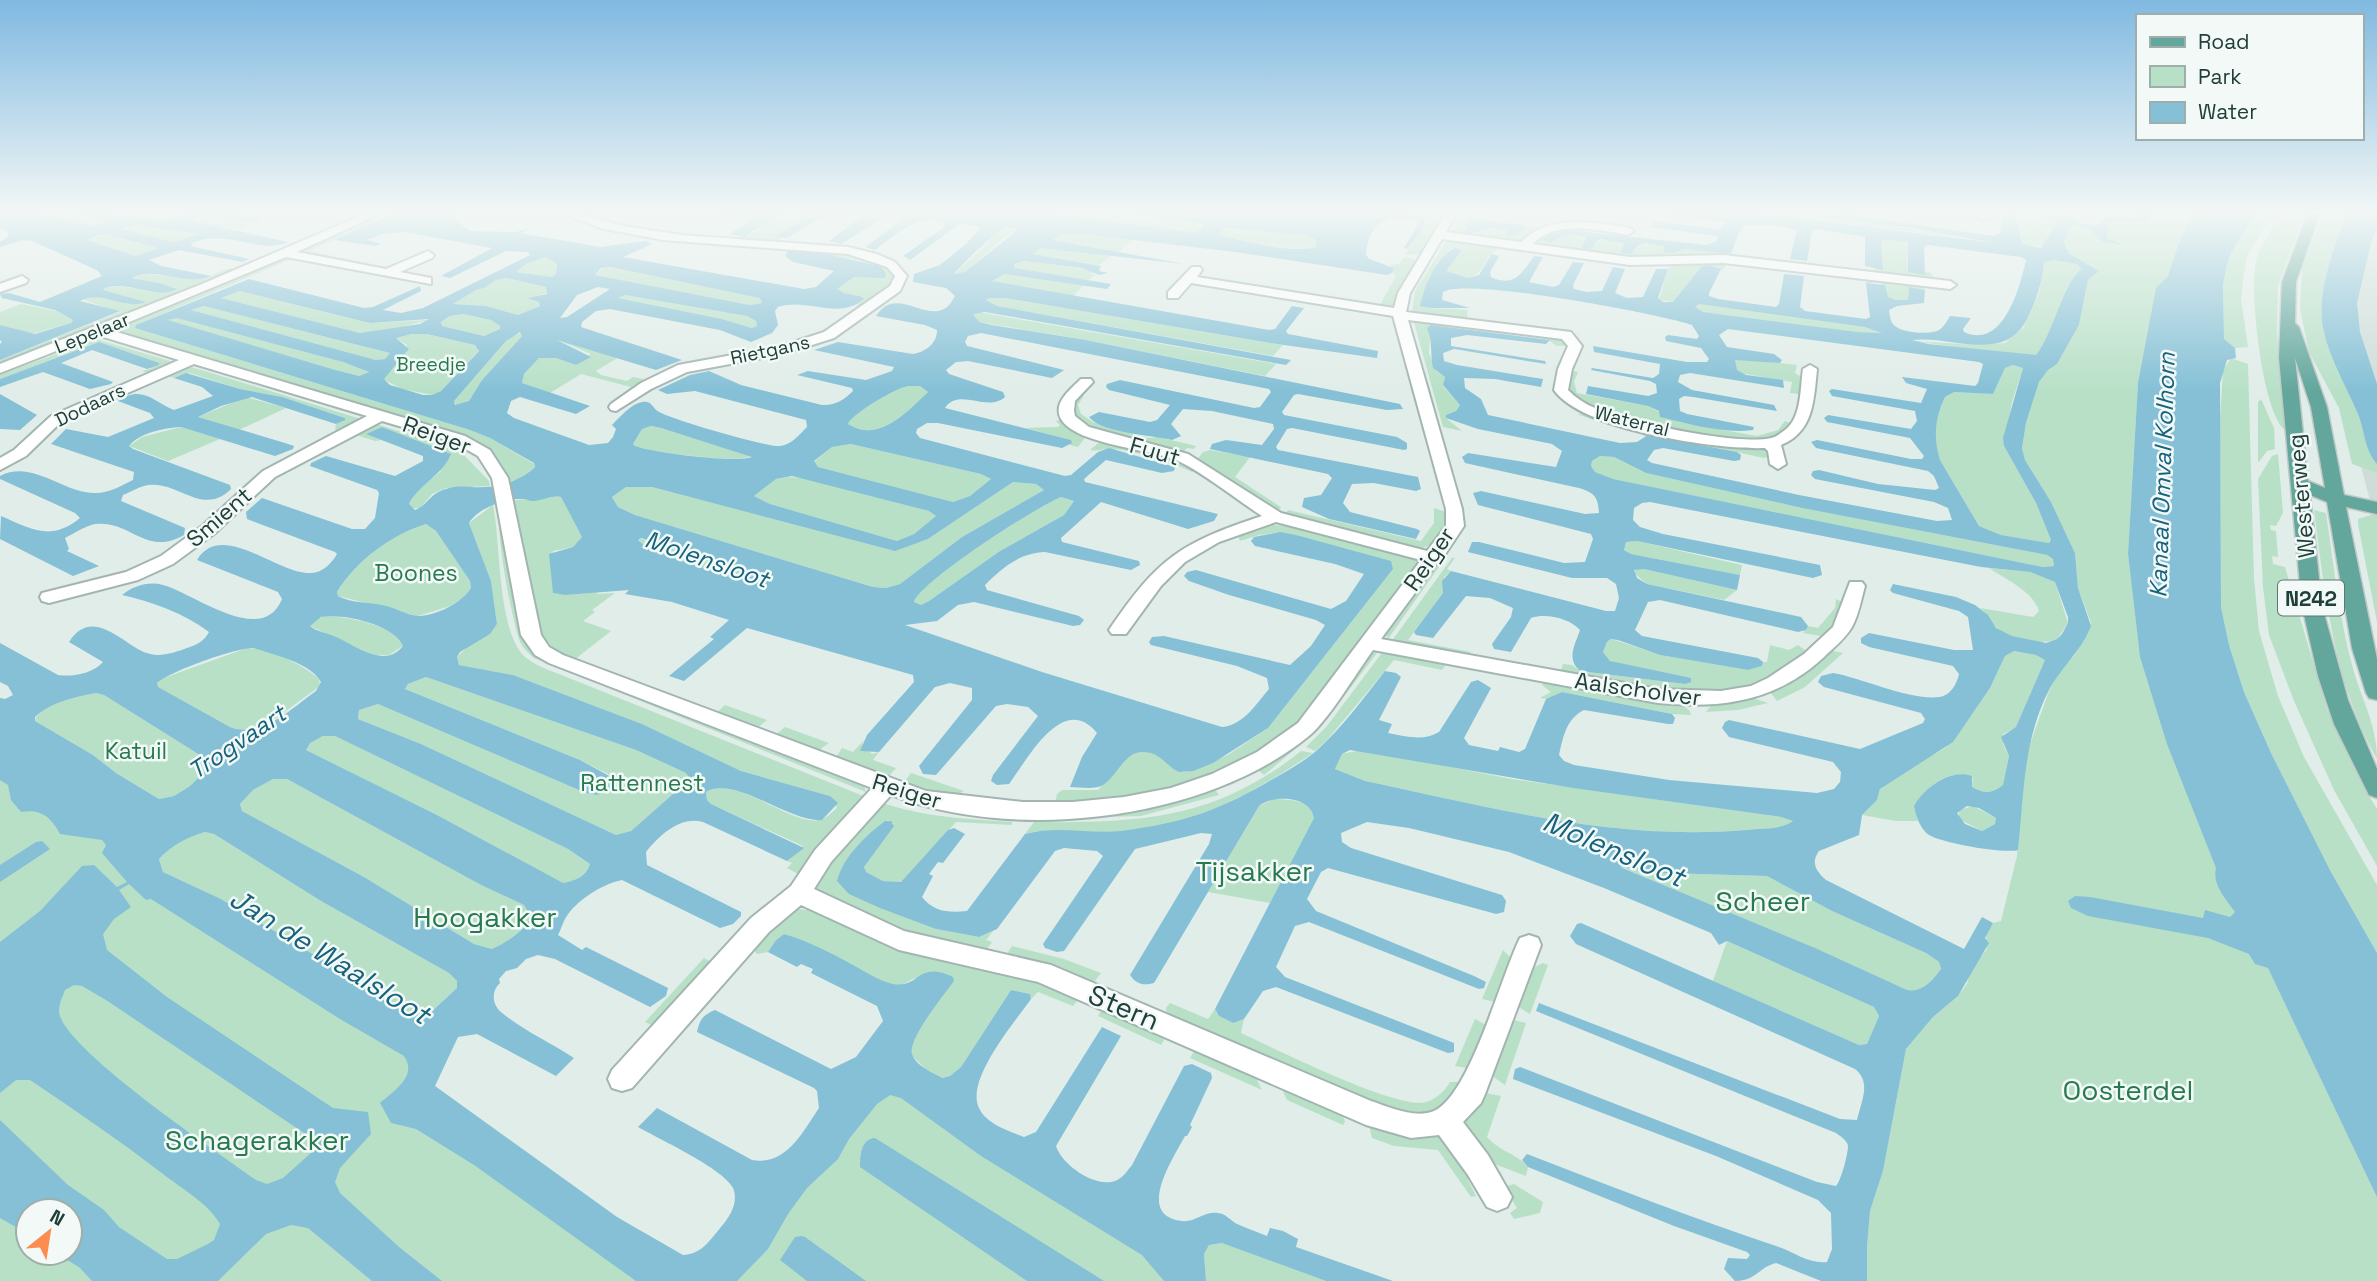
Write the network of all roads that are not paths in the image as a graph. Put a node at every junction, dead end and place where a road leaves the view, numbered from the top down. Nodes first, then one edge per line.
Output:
1 (237, 273) edge
2 (388, 273) edge
3 (900, 273) edge
4 (1416, 273) edge
5 (1844, 273) edge
6 (2292, 273) edge
7 (22, 280) dead end
8 (427, 281) dead end
9 (1950, 285) dead end
10 (0, 288) edge
11 (1173, 295) dead end
12 (1399, 314) junction
13 (2289, 317) junction
14 (98, 331) junction
15 (191, 360) junction
16 (0, 369) edge
17 (1810, 369) dead end
18 (1086, 382) dead end
19 (616, 407) dead end
20 (379, 416) junction
21 (1769, 443) junction
22 (1778, 464) dead end
23 (0, 465) edge
24 (2300, 484) junction
25 (2335, 493) junction
26 (2377, 498) edge
27 (2377, 508) edge
28 (1275, 517) junction
29 (1434, 558) junction
30 (1856, 586) dead end
31 (49, 597) dead end
32 (1119, 629) dead end
33 (1369, 643) junction
34 (2377, 693) edge
35 (886, 786) junction
36 (2377, 789) edge
37 (799, 893) junction
38 (1529, 945) dead end
39 (622, 1079) dead end
40 (1445, 1121) junction
41 (1497, 1197) dead end

1 - 14 street, Lepelaar
2 - 8 street
3 - 19 street, Rietgans
4 - 12 street
5 - 9 street
6 - 13 main road, Westerweg / N242
7 - 10 street
11 - 12 street
12 - 21 street, Waterral
12 - 29 street, Reiger
13 - 24 main road, Westerweg / N242
13 - 25 main road, Westerweg / N242
14 - 15 street, Reiger
14 - 16 street, Lepelaar
15 - 20 street, Reiger
15 - 23 street, Dodaars
17 - 21 street
18 - 28 street, Fuut
20 - 31 street, Smient
20 - 35 street, Reiger
21 - 22 street
24 - 25 main road
24 - 36 main road, Westerweg / N242
25 - 26 main road
25 - 27 main road
25 - 34 main road, Westerweg / N242
28 - 29 street, Fuut
28 - 32 street
29 - 33 street, Reiger
30 - 33 street, Aalscholver
33 - 35 street, Reiger
35 - 37 street
37 - 39 street
37 - 40 street, Stern
38 - 40 street
40 - 41 street

